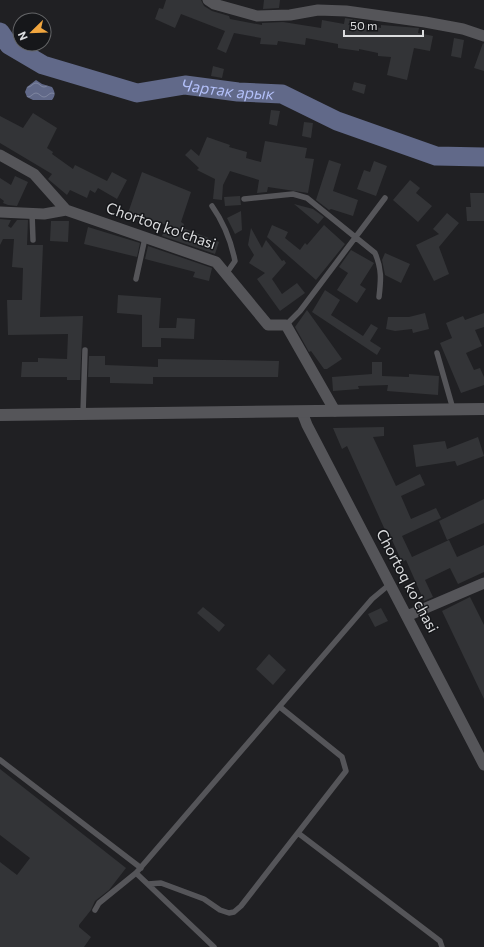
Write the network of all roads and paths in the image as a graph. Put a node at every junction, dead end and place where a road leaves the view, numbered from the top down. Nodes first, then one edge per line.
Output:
1 (208, 0) edge
2 (484, 36) edge
3 (0, 155) edge
4 (385, 198) dead end
5 (244, 199) dead end
6 (212, 206) dead end
7 (66, 210) junction
8 (0, 212) edge
9 (32, 213) junction
10 (145, 238) junction
11 (355, 238) junction
12 (33, 240) dead end
13 (226, 274) junction
14 (136, 279) dead end
15 (379, 297) dead end
16 (286, 325) junction
17 (85, 350) dead end
18 (437, 353) dead end
19 (454, 409) junction
20 (484, 409) edge
21 (335, 410) junction
22 (302, 412) junction
23 (83, 414) junction
24 (0, 415) edge
25 (484, 583) edge
26 (390, 584) junction
27 (407, 616) junction
28 (280, 707) junction
29 (0, 760) edge
30 (484, 765) edge
31 (298, 833) junction
32 (141, 868) junction
33 (136, 873) junction
34 (148, 884) junction
35 (94, 910) dead end
36 (210, 946) edge
37 (442, 947) edge

1 - 2 street
3 - 7 street, Chortoq ko'chasi
4 - 11 lane
5 - 11 lane
6 - 13 lane
7 - 9 street, Chortoq ko'chasi
7 - 10 street, Chortoq ko'chasi
8 - 9 street, Chortoq ko'chasi
9 - 12 lane
10 - 13 street, Chortoq ko'chasi
10 - 14 lane
11 - 15 lane
11 - 16 lane
13 - 16 street, Chortoq ko'chasi
16 - 21 street
17 - 23 lane
18 - 19 lane
19 - 20 street
19 - 21 street
21 - 22 street
22 - 23 street
22 - 26 street, Chortoq ko'chasi
23 - 24 street
25 - 27 street
26 - 27 street, Chortoq ko'chasi
26 - 28 lane
27 - 30 street, Chortoq ko'chasi
28 - 31 lane
28 - 32 lane
29 - 32 lane
31 - 34 lane
31 - 37 lane
32 - 33 lane
33 - 34 lane
33 - 35 lane
34 - 36 lane

